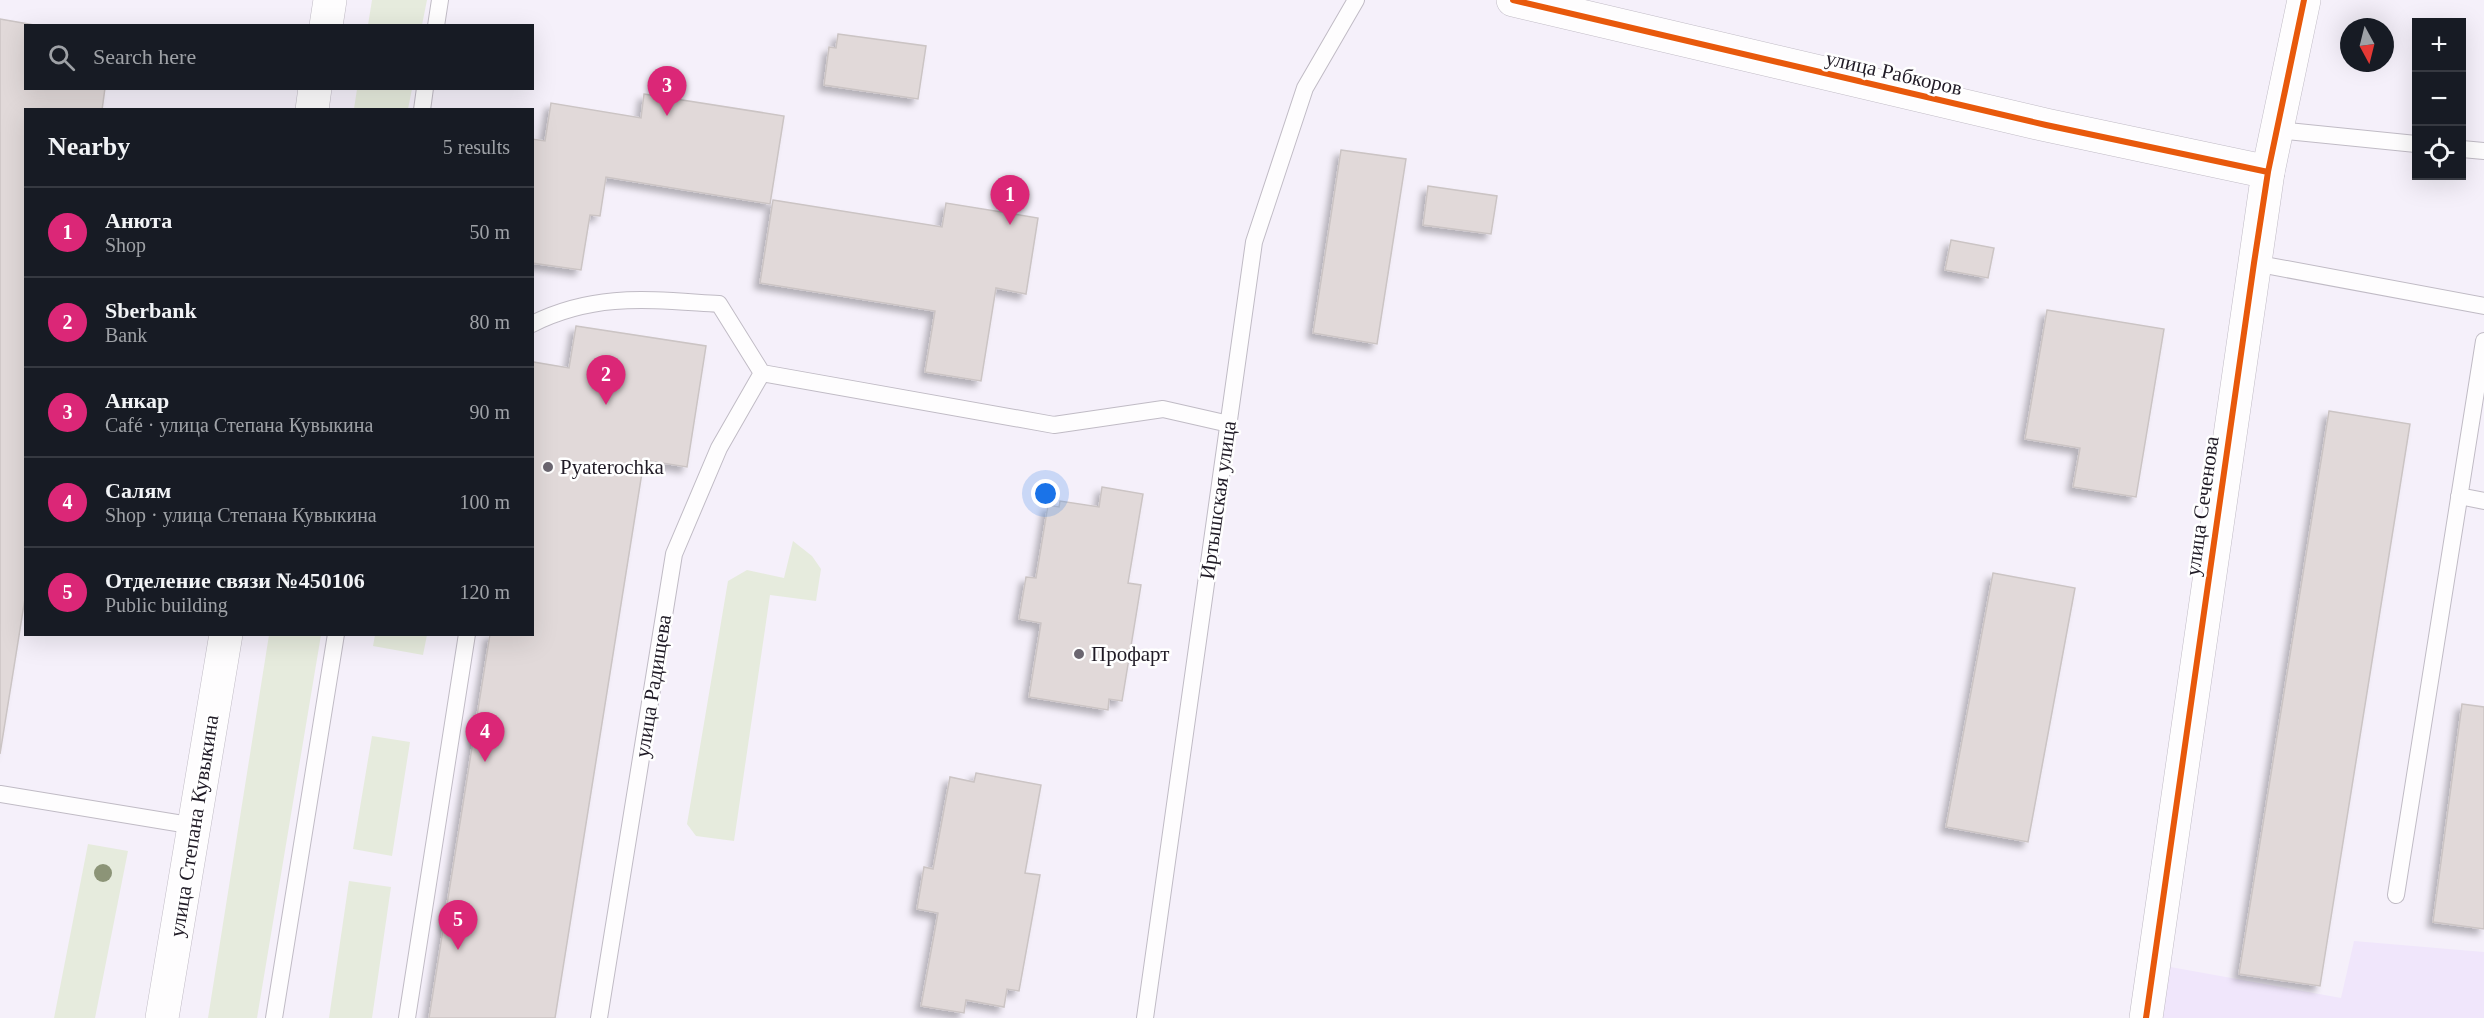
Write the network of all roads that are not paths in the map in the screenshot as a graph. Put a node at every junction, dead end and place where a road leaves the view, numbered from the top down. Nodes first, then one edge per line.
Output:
1 (330, 0) edge
2 (440, 0) edge
3 (1356, 0) edge
4 (1514, 0) edge
5 (2304, 0) edge
6 (326, 24) edge
7 (436, 24) edge
8 (315, 90) edge
9 (425, 90) edge
10 (312, 108) edge
11 (422, 108) edge
12 (2277, 130) junction
13 (2412, 144) edge
14 (2466, 149) edge
15 (2484, 151) edge
16 (2268, 172) junction
17 (2254, 263) junction
18 (2484, 306) edge
19 (534, 323) edge
20 (2484, 341) edge
21 (762, 373) junction
22 (1229, 424) junction
23 (2459, 496) junction
24 (2484, 501) edge
25 (226, 636) edge
26 (336, 636) edge
27 (467, 636) edge
28 (0, 794) edge
29 (195, 826) junction
30 (2396, 895) dead end
31 (162, 1018) edge
32 (274, 1018) edge
33 (406, 1018) edge
34 (600, 1018) edge
35 (1145, 1018) edge
36 (2145, 1018) edge

1 - 6 street
2 - 7 lane
3 - 22 lane, Иртышская улица
4 - 16 street, улица Рабкоров
5 - 12 street, улица Сеченова
8 - 10 street
9 - 11 lane
12 - 13 lane
12 - 16 street, улица Сеченова
14 - 15 lane
16 - 17 street, улица Сеченова
17 - 18 lane
17 - 36 street, улица Сеченова
19 - 21 lane
20 - 23 lane
21 - 22 lane
21 - 34 lane, улица Радищева
22 - 35 lane, Иртышская улица
23 - 24 lane
23 - 30 lane
25 - 29 street, улица Степана Кувыкина
26 - 32 lane
27 - 33 lane
28 - 29 lane
29 - 31 street, улица Степана Кувыкина

